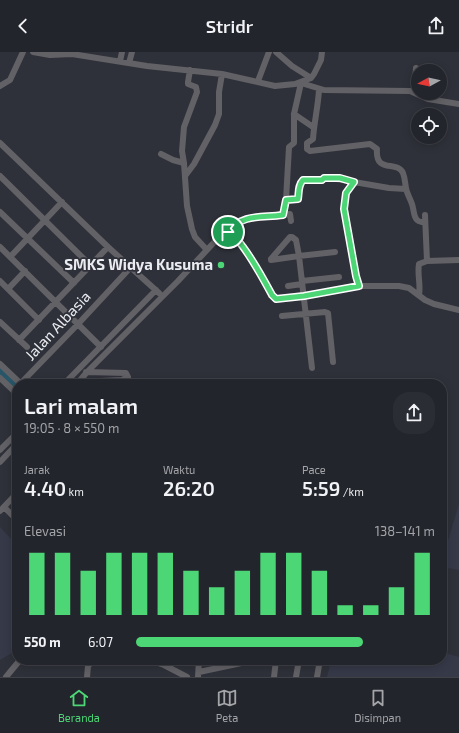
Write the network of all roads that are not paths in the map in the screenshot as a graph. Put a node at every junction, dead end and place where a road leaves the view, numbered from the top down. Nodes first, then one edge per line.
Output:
1 (23, 52) edge
2 (33, 52) edge
3 (122, 52) edge
4 (132, 52) edge
5 (269, 52) edge
6 (276, 52) edge
7 (322, 52) edge
8 (91, 54) edge
9 (120, 61) junction
10 (129, 63) junction
11 (190, 70) junction
12 (222, 74) junction
13 (311, 78) junction
14 (258, 81) junction
15 (301, 83) junction
16 (0, 86) edge
17 (320, 90) junction
18 (411, 92) edge
19 (434, 100) edge
20 (459, 104) edge
21 (294, 114) junction
22 (313, 127) junction
23 (0, 142) edge
24 (161, 154) dead end
25 (184, 163) junction
26 (0, 176) edge
27 (186, 176) junction
28 (354, 182) junction
29 (406, 189) junction
30 (286, 200) junction
31 (62, 202) junction
32 (0, 212) edge
33 (283, 215) junction
34 (425, 215) dead end
35 (45, 220) junction
36 (291, 221) dead end
37 (425, 223) junction
38 (228, 232) junction
39 (28, 239) junction
40 (0, 247) edge
41 (108, 247) junction
42 (206, 250) junction
43 (335, 252) dead end
44 (299, 256) junction
45 (10, 257) junction
46 (459, 260) edge
47 (427, 261) junction
48 (90, 265) junction
49 (130, 268) junction
50 (25, 271) junction
51 (339, 277) dead end
52 (0, 281) edge
53 (74, 283) junction
54 (302, 283) junction
55 (288, 286) dead end
56 (359, 286) junction
57 (8, 289) junction
58 (156, 290) junction
59 (419, 295) junction
60 (304, 296) junction
61 (162, 297) junction
62 (56, 301) junction
63 (459, 310) edge
64 (306, 313) junction
65 (282, 316) dead end
66 (39, 320) junction
67 (0, 322) edge
68 (79, 323) junction
69 (19, 340) junction
70 (101, 346) junction
71 (26, 347) dead end
72 (334, 362) dead end
73 (0, 364) edge
74 (312, 368) dead end
75 (79, 369) junction
76 (87, 372) junction
77 (0, 378) edge
78 (15, 379) edge
79 (25, 379) edge
80 (69, 379) edge
81 (81, 379) edge
82 (124, 379) edge
83 (12, 388) edge
84 (12, 438) edge
85 (12, 449) edge
86 (0, 450) edge
87 (0, 462) edge
88 (12, 498) edge
89 (2, 509) edge
90 (12, 516) edge
91 (16, 665) edge
92 (89, 665) edge
93 (162, 665) edge
94 (235, 665) edge
95 (275, 665) edge
96 (297, 665) edge
97 (319, 665) edge
98 (177, 674) edge
99 (198, 674) edge
100 (6, 677) edge
101 (87, 677) edge
102 (187, 677) edge
103 (274, 677) edge
104 (296, 677) edge
105 (317, 677) edge

1 - 16 street
2 - 8 street
3 - 9 street
4 - 10 street
5 - 14 street
6 - 13 street
7 - 13 street
8 - 9 street
9 - 10 street
10 - 11 street
11 - 12 street
11 - 25 street
12 - 14 street
12 - 27 street
13 - 15 street
14 - 15 street
15 - 17 street
15 - 21 street
17 - 18 street
17 - 22 street
19 - 20 street
21 - 22 street
21 - 30 street
22 - 29 street
23 - 31 street
24 - 25 street
25 - 27 street
26 - 35 street
27 - 42 street
28 - 29 street
28 - 30 street
28 - 56 street
29 - 37 street
30 - 33 street
31 - 35 street
31 - 41 street
32 - 39 street
33 - 36 street
33 - 38 street
34 - 37 street
35 - 39 street
35 - 48 street
37 - 47 street
38 - 42 street
38 - 60 street
39 - 45 street
39 - 53 street
40 - 45 street
41 - 48 street
41 - 49 street
42 - 61 street
43 - 44 street
44 - 44 street
44 - 54 street
45 - 50 street
46 - 47 street
47 - 59 street
48 - 53 street
49 - 58 street
49 - 68 street, Jalan Albasia
50 - 57 street
50 - 62 street
51 - 54 street
52 - 57 street
53 - 62 street
54 - 55 street
54 - 60 street
56 - 59 street
56 - 60 street
57 - 66 street
58 - 61 street
58 - 70 street
59 - 63 street
60 - 64 street
61 - 76 street
62 - 66 street
62 - 68 street
64 - 65 street
64 - 72 street
64 - 74 street
66 - 69 street
67 - 69 street
68 - 70 street
68 - 79 street, Jalan Albasia
69 - 71 street
70 - 75 street
73 - 78 street
75 - 76 street
75 - 80 street
76 - 81 street
76 - 82 street
77 - 83 street
84 - 86 street
85 - 87 street
88 - 89 street
89 - 90 street
91 - 100 street
92 - 101 street
93 - 98 street
94 - 99 street
95 - 103 street
96 - 104 street
97 - 105 street
98 - 102 street

